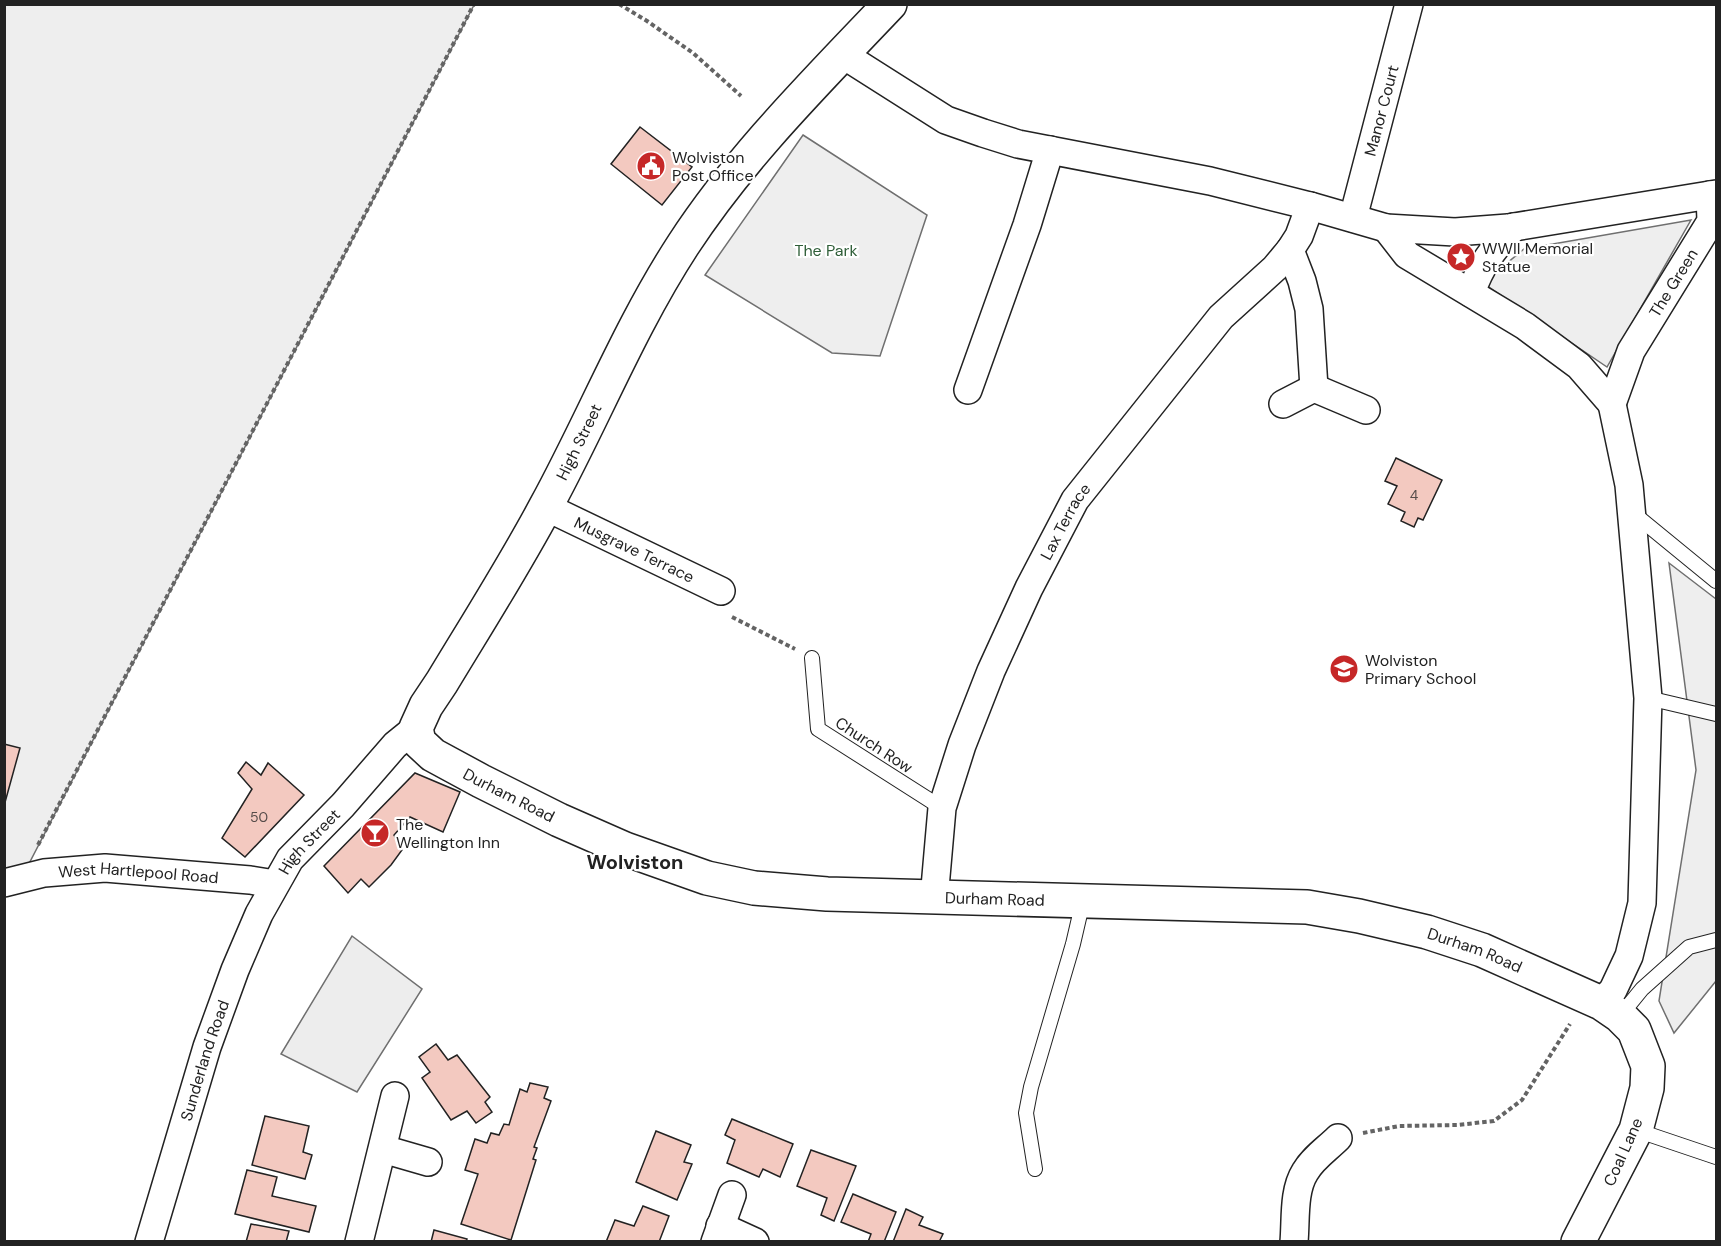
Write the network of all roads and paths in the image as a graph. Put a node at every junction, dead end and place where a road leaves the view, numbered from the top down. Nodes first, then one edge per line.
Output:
1 (474, 4) edge
2 (619, 4) edge
3 (890, 4) edge
4 (1409, 4) edge
5 (843, 54) junction
6 (741, 96) dead end
7 (1050, 150) junction
8 (1713, 194) edge
9 (1310, 206) junction
10 (1353, 218) junction
11 (1514, 227) junction
12 (1386, 228) junction
13 (1290, 250) junction
14 (1471, 293) junction
15 (1314, 388) junction
16 (968, 390) dead end
17 (1282, 404) dead end
18 (1612, 404) junction
19 (1366, 410) dead end
20 (546, 507) junction
21 (1632, 512) junction
22 (1716, 581) edge
23 (721, 591) joint
24 (812, 658) joint
25 (1648, 698) junction
26 (1716, 714) edge
27 (416, 728) junction
28 (942, 808) junction
29 (13, 881) edge
30 (275, 884) junction
31 (934, 898) junction
32 (1083, 901) junction
33 (1716, 940) edge
34 (1610, 1009) junction
35 (1570, 1023) dead end
36 (395, 1096) dead end
37 (1636, 1130) junction
38 (1338, 1138) joint
39 (383, 1149) junction
40 (1716, 1157) edge
41 (428, 1162) dead end
42 (1035, 1169) dead end
43 (732, 1195) dead end
44 (718, 1234) edge
45 (149, 1242) edge
46 (359, 1242) edge
47 (755, 1242) edge
48 (1294, 1242) edge
49 (1578, 1242) edge

1 - 29 path
2 - 6 path
3 - 5 street, High Street
4 - 10 street, Manor Court
5 - 7 street, The Green
5 - 20 street, High Street
7 - 9 street, The Green
7 - 16 street
8 - 11 street, The Green
8 - 18 street, The Green
9 - 10 street, The Green
9 - 13 street, Lax Terrace
10 - 12 street, The Green
11 - 12 street, The Green
11 - 14 street
12 - 14 street
13 - 15 street
13 - 28 street, Lax Terrace
14 - 18 street
15 - 17 street
15 - 19 street
18 - 21 street
20 - 23 street, Musgrave Terrace
20 - 27 street, High Street
21 - 22 lane
21 - 25 street
23 - 24 path
24 - 28 lane, Church Row
25 - 26 lane
25 - 34 street
27 - 30 street, High Street
27 - 31 street, Durham Road
28 - 31 street, Lax Terrace
29 - 30 street, West Hartlepool Road
30 - 45 street, Sunderland Road
31 - 32 street, Durham Road
32 - 34 street, Durham Road
32 - 42 lane
33 - 34 lane
34 - 37 street, Coal Lane
35 - 38 path
36 - 39 street
37 - 40 lane
37 - 49 street, Coal Lane
38 - 48 street
39 - 41 street
39 - 46 street
43 - 44 street
44 - 47 street

